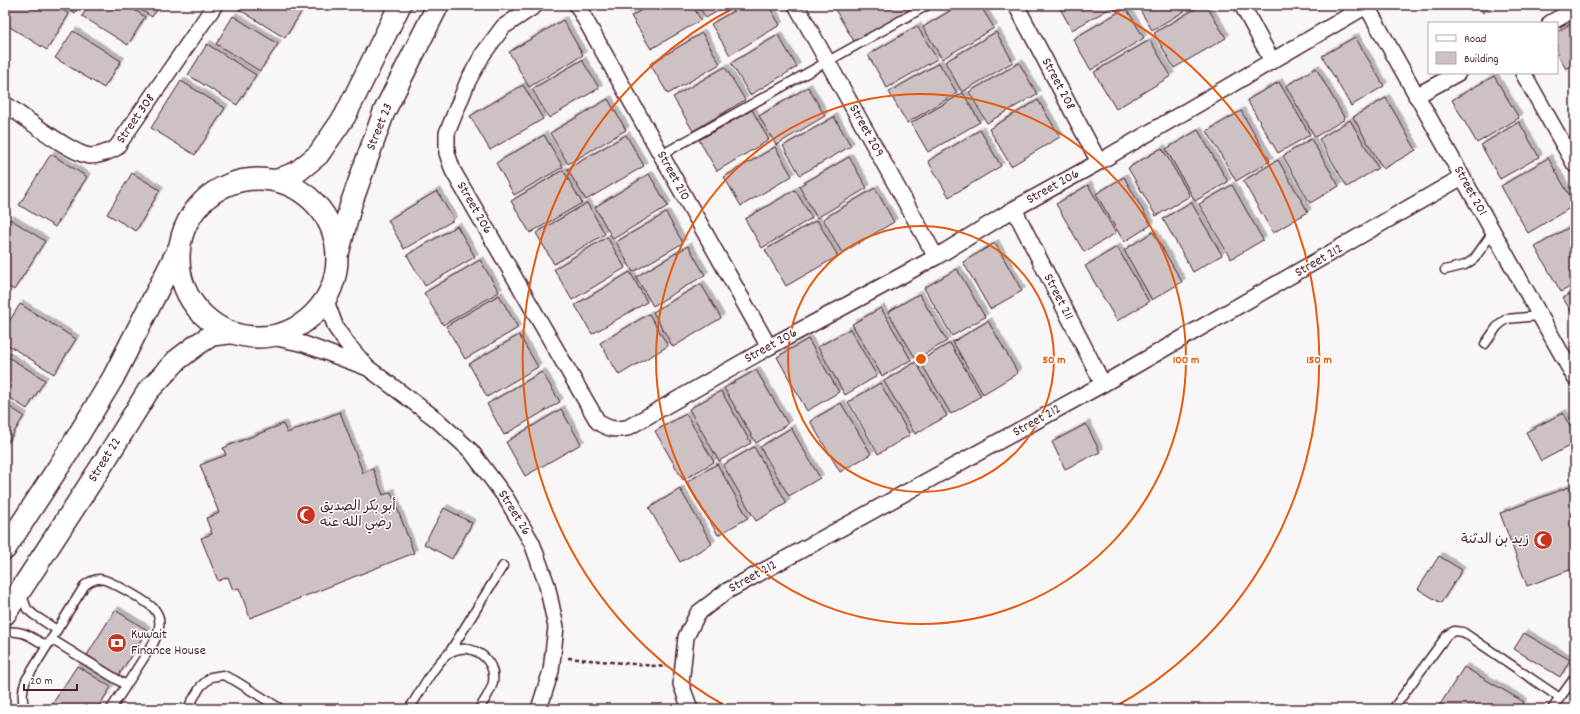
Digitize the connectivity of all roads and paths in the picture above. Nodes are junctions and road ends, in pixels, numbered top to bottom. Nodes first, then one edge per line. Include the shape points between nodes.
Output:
1 (215, 5) edge
2 (400, 5) edge
3 (438, 5) edge
4 (536, 5) edge
5 (577, 5) edge
6 (796, 5) edge
7 (928, 5) edge
8 (1016, 5) edge
9 (1242, 5) edge
10 (1366, 5) edge
11 (1575, 9) edge
12 (1552, 22) edge
13 (1272, 61) junction
14 (828, 62) junction
15 (1456, 74) edge
16 (1524, 74) edge
17 (1416, 96) junction
18 (5, 104) edge
19 (661, 155) junction
20 (1099, 162) junction
21 (1575, 165) edge
22 (1462, 177) junction
23 (275, 181) junction
24 (1014, 209) junction
25 (1493, 232) junction
26 (181, 244) junction
27 (338, 255) junction
28 (936, 256) junction
29 (1445, 270) dead end
30 (326, 300) junction
31 (1540, 316) junction
32 (229, 332) junction
33 (272, 337) junction
34 (1485, 344) dead end
35 (769, 347) junction
36 (368, 368) junction
37 (1575, 378) edge
38 (1103, 384) junction
39 (5, 549) edge
40 (503, 566) dead end
41 (20, 590) junction
42 (5, 614) edge
43 (57, 630) junction
44 (5, 632) edge
45 (51, 639) junction
46 (46, 646) junction
47 (448, 654) junction
48 (553, 656) junction
49 (683, 669) junction
50 (1575, 677) edge
51 (126, 685) junction
52 (1560, 698) junction
53 (190, 704) dead end
54 (26, 709) edge
55 (111, 709) edge
56 (280, 709) edge
57 (409, 709) edge
58 (479, 709) edge
59 (539, 709) edge
60 (690, 709) edge
61 (1393, 709) edge
62 (1552, 709) edge

1 - 18 street, Street 308 via 116,148 103,155 89,156 74,151
2 - 23 street via 345,116 318,155 297,172
3 - 27 street, Street 23 via 384,112 351,204
4 - 35 street, Street 206 via 503,27 483,54 468,81 447,133 447,153 453,171 598,422 608,428 627,428
5 - 19 street, Street 210
6 - 14 street, Street 209
7 - 14 lane
8 - 20 street, Street 208
9 - 13 street
10 - 13 street, Street 206
10 - 17 street, Street 201
11 - 12 street
13 - 20 street, Street 206
14 - 19 lane
14 - 28 street, Street 209
15 - 17 street
16 - 21 street
17 - 22 street, Street 201
19 - 35 street, Street 210
20 - 24 street, Street 206
22 - 25 street, Street 201
22 - 38 street, Street 212
23 - 26 street via 250,179 226,186 205,200 189,220
23 - 27 street via 299,190 319,207 332,229
24 - 28 street, Street 206
24 - 38 street, Street 211
25 - 29 lane via 1474,259 1465,265
25 - 31 street, Street 201
26 - 32 street via 180,271 189,297 206,318
26 - 39 street via 113,378
27 - 30 street via 335,278
28 - 35 street, Street 206
30 - 33 street via 302,324
30 - 36 street, Street 26 via 336,328
31 - 34 lane via 1506,319
31 - 37 street, Street 201
32 - 33 street via 250,338
32 - 41 street, Street 22 via 212,335 198,344 177,360 148,391
33 - 36 street, Street 26 via 304,344
36 - 48 street, Street 26 via 436,419 471,451 506,498 532,543 547,585 556,627
38 - 49 street, Street 212 via 727,591 698,613 686,637
40 - 47 lane
41 - 42 street, Street 22
41 - 43 lane via 27,609
43 - 45 lane
43 - 51 lane via 85,585 92,580 108,580 148,603 155,610 159,631
44 - 46 lane via 14,630 24,633
45 - 46 lane
45 - 51 lane
46 - 54 lane via 22,689
47 - 57 lane via 436,667
47 - 58 lane via 459,649 471,649 482,654 489,663 493,672 493,682
48 - 49 path
48 - 59 street, Street 26
49 - 60 street, Street 212 via 681,684
50 - 52 lane
51 - 55 lane
52 - 61 lane via 1464,632 1454,631 1447,635
52 - 62 lane
53 - 56 lane via 201,686 211,677 223,675

